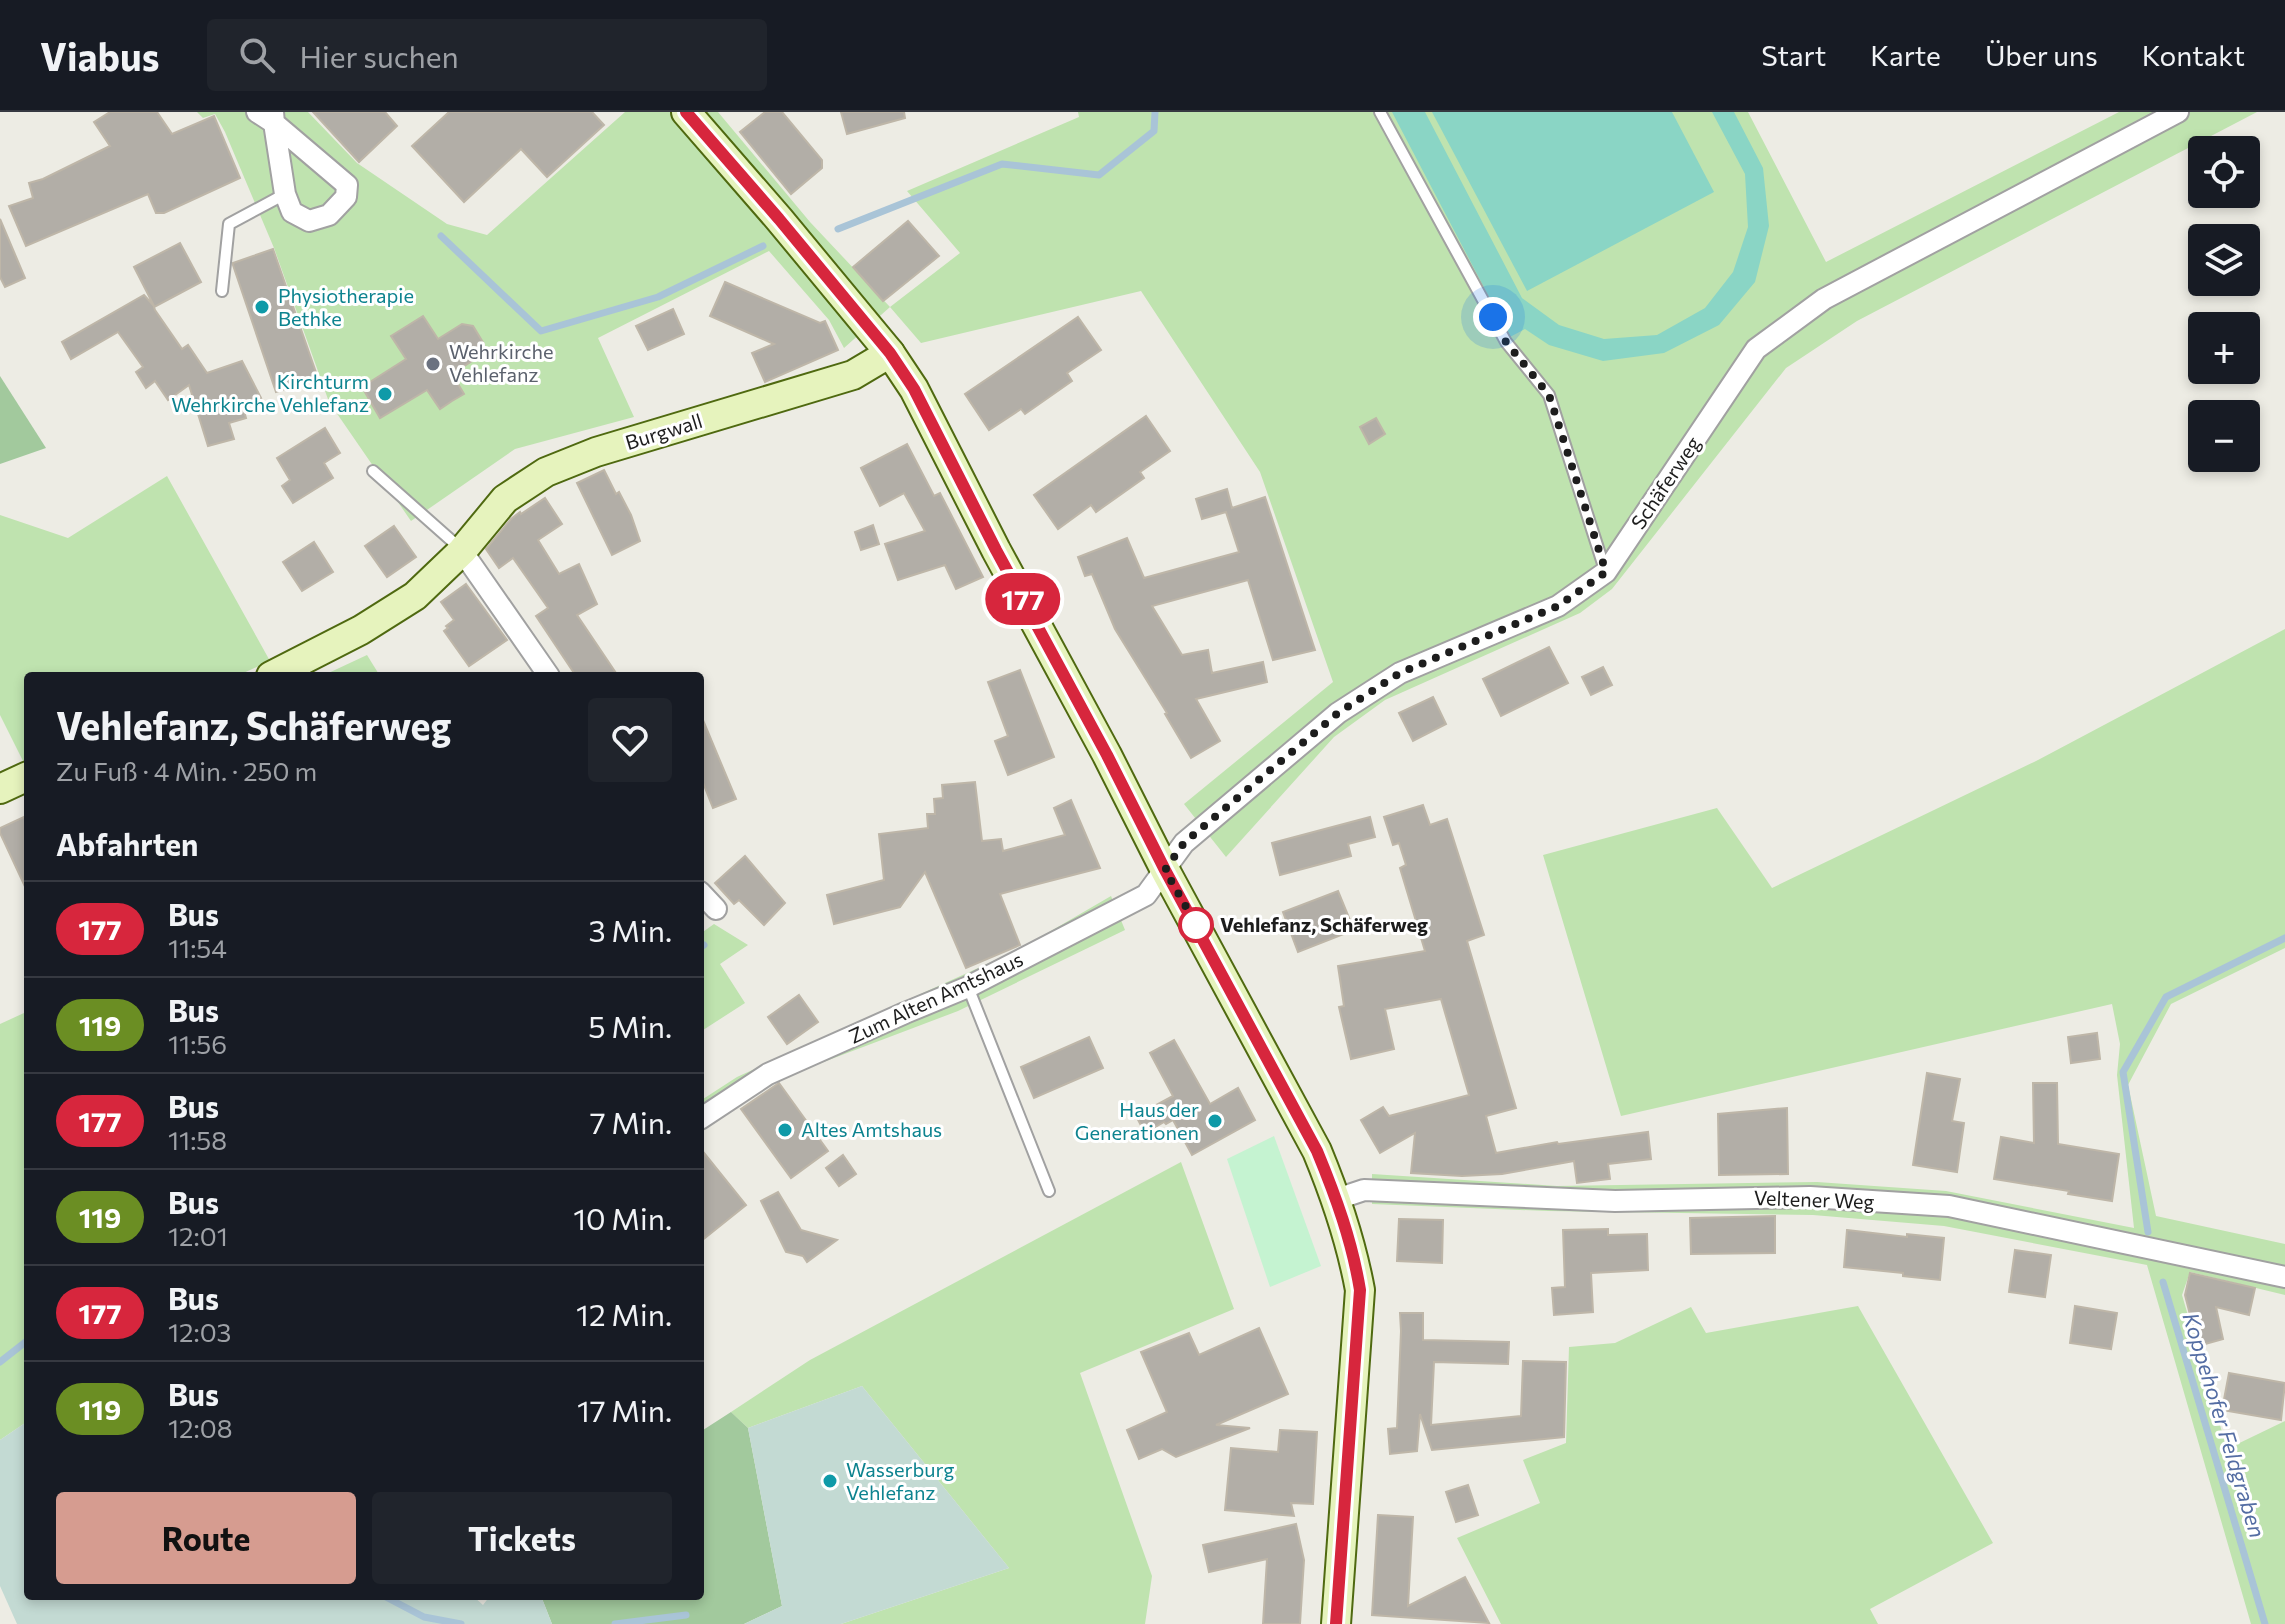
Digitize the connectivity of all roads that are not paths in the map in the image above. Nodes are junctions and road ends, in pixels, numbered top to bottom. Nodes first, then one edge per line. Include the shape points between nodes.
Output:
1 (686, 112) edge
2 (1380, 112) edge
3 (2178, 112) edge
4 (268, 116) edge
5 (285, 194) junction
6 (222, 291) dead end
7 (890, 353) junction
8 (373, 471) dead end
9 (462, 551) junction
10 (1606, 572) junction
11 (279, 672) edge
12 (546, 672) edge
13 (24, 778) edge
14 (0, 789) edge
15 (1165, 870) junction
16 (704, 896) edge
17 (716, 909) dead end
18 (968, 987) junction
19 (704, 1116) edge
20 (1049, 1191) dead end
21 (1337, 1199) junction
22 (2285, 1277) edge
23 (1336, 1624) edge

1 - 7 main road
2 - 10 lane via 1506,342 1549,395
3 - 10 street, Schäferweg via 1824,299 1756,349
4 - 5 street
4 - 5 street via 347,185 346,197 329,215 309,221 292,212
5 - 6 lane via 229,224
7 - 9 main road, Burgwall via 853,375 596,452 546,472 505,499
7 - 15 main road via 914,389
8 - 9 lane
9 - 11 main road, Burgwall via 415,596
9 - 12 street
10 - 15 street, Schäferweg via 1558,606 1400,673 1338,713 1184,843
13 - 14 main road
15 - 18 street, Zum Alten Amtshaus via 1146,895
15 - 21 main road via 1317,1151
16 - 17 street
18 - 19 street, Zum Alten Amtshaus via 768,1074
18 - 20 lane
21 - 22 street, Veltener Weg via 1364,1190 1615,1201 1810,1197 1949,1206
21 - 23 main road via 1360,1290

